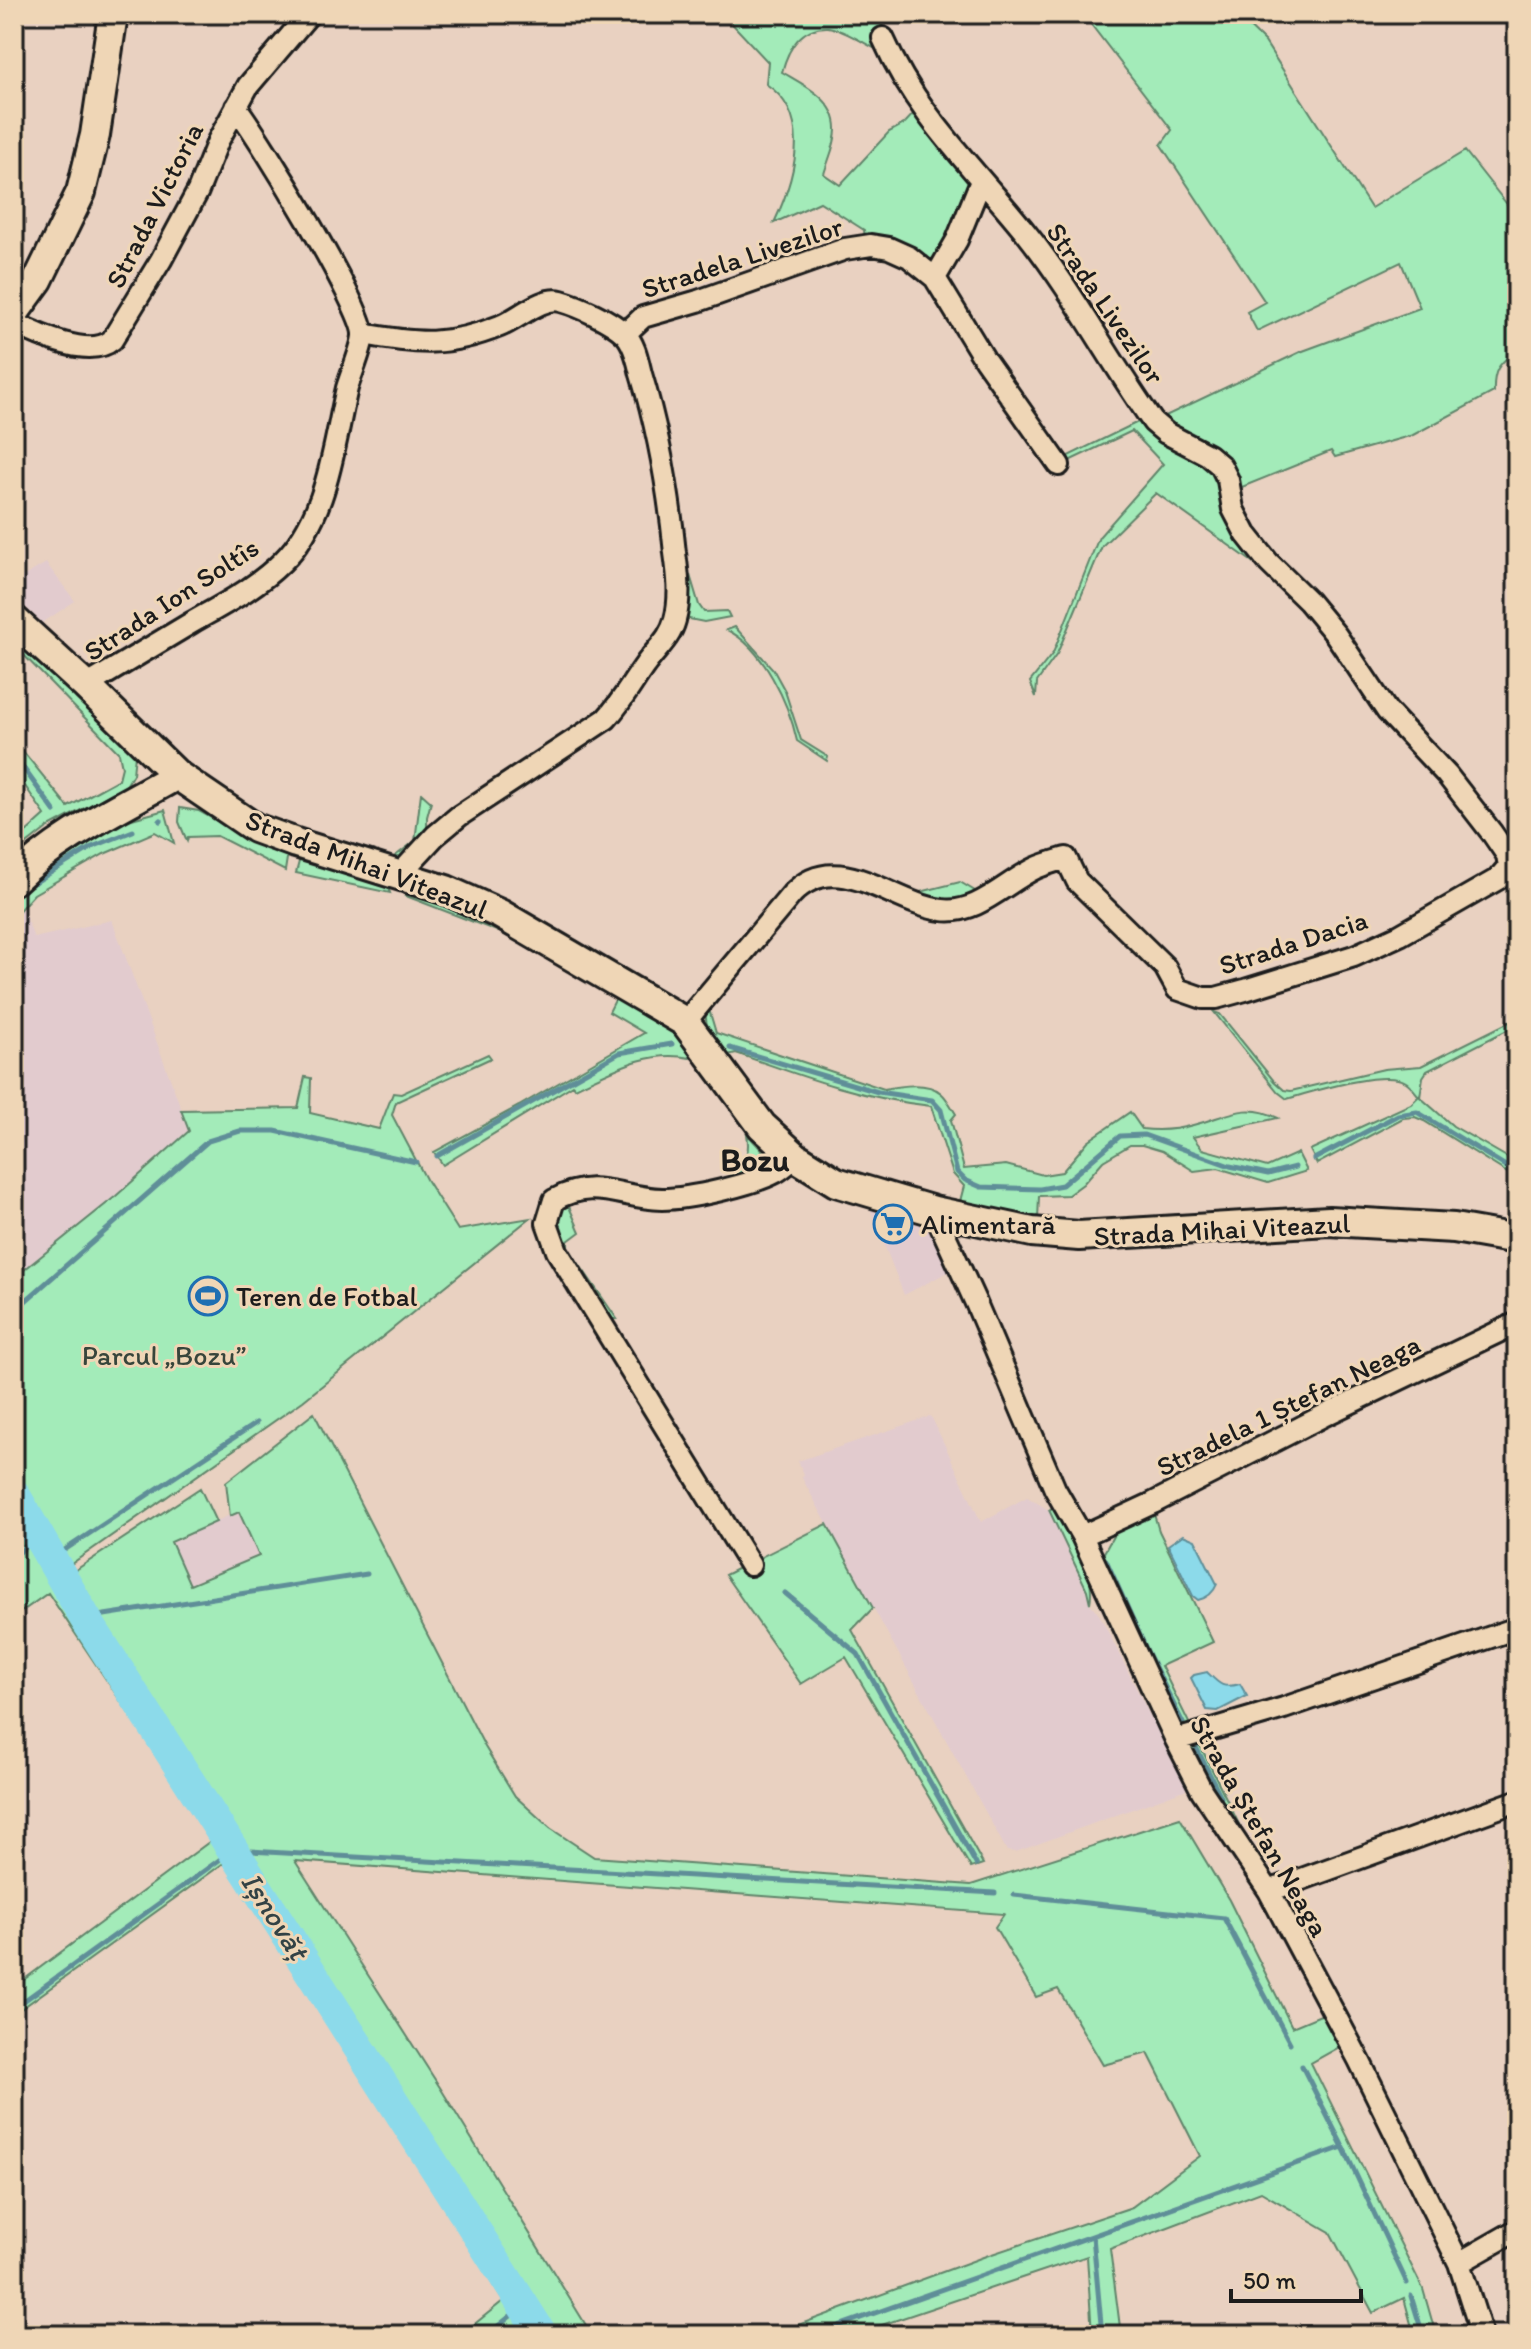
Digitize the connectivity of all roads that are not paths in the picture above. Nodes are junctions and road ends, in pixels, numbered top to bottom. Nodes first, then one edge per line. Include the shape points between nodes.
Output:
1 (113, 14) edge
2 (309, 14) edge
3 (883, 38) dead end
4 (236, 107) junction
5 (981, 181) junction
6 (935, 278) junction
7 (14, 313) edge
8 (14, 323) edge
9 (363, 334) junction
10 (625, 334) junction
11 (1191, 446) joint
12 (1059, 465) dead end
13 (14, 620) edge
14 (86, 686) junction
15 (177, 775) junction
16 (400, 874) junction
17 (14, 880) edge
18 (685, 1022) junction
19 (796, 1157) junction
20 (934, 1211) junction
21 (1517, 1239) edge
22 (1517, 1323) edge
23 (1082, 1536) junction
24 (750, 1565) dead end
25 (1517, 1628) edge
26 (1176, 1740) junction
27 (1517, 1801) edge
28 (1269, 1891) junction
29 (1517, 2230) edge
30 (1459, 2263) junction
31 (1482, 2335) edge

1 - 7 street via 81,192 38,280
2 - 4 street, Strada Victoria
3 - 5 street, Strada Livezilor via 913,98
4 - 8 street, Strada Victoria via 161,260 112,340 100,347 70,344
4 - 9 street via 305,215
5 - 6 street
5 - 11 street, Strada Livezilor via 1082,309 1153,422
6 - 10 street, Stradela Livezilor via 889,248 845,249 643,317
6 - 12 street, Stradela Livezilor
9 - 10 street via 447,342 558,300
9 - 14 street, Strada Ion Soltîs via 319,503 298,544 255,585
10 - 16 street via 655,420 667,482 678,601 671,633 606,719 459,816
11 - 18 street, Strada Dacia via 1221,466 1246,534 1336,635 1387,711 1492,833 1507,855 1505,873 1354,956 1210,998 1177,989 1165,967 1077,881 1066,858 1036,868 960,910 941,910 850,878 820,876 803,882
13 - 14 street, Strada Mihai Viteazul
14 - 15 street, Strada Mihai Viteazul
15 - 16 street, Strada Mihai Viteazul via 255,828
15 - 17 street via 51,850
16 - 18 street, Strada Mihai Viteazul via 525,926
18 - 19 street, Strada Mihai Viteazul via 762,1126
19 - 20 street, Strada Mihai Viteazul via 836,1182
19 - 24 street via 763,1178 678,1198 606,1188 568,1192 554,1200 547,1223 557,1251
20 - 21 street, Strada Mihai Viteazul via 1032,1232 1079,1236 1329,1221 1454,1228
20 - 23 street, Strada Ștefan Neaga via 1055,1489
22 - 23 street, Stradela 1 Ștefan Neaga
23 - 26 street, Strada Ștefan Neaga
25 - 26 street
26 - 28 street, Strada Ștefan Neaga via 1202,1791
27 - 28 street
28 - 30 street, Strada Ștefan Neaga
29 - 30 street
30 - 31 street, Strada Ștefan Neaga

